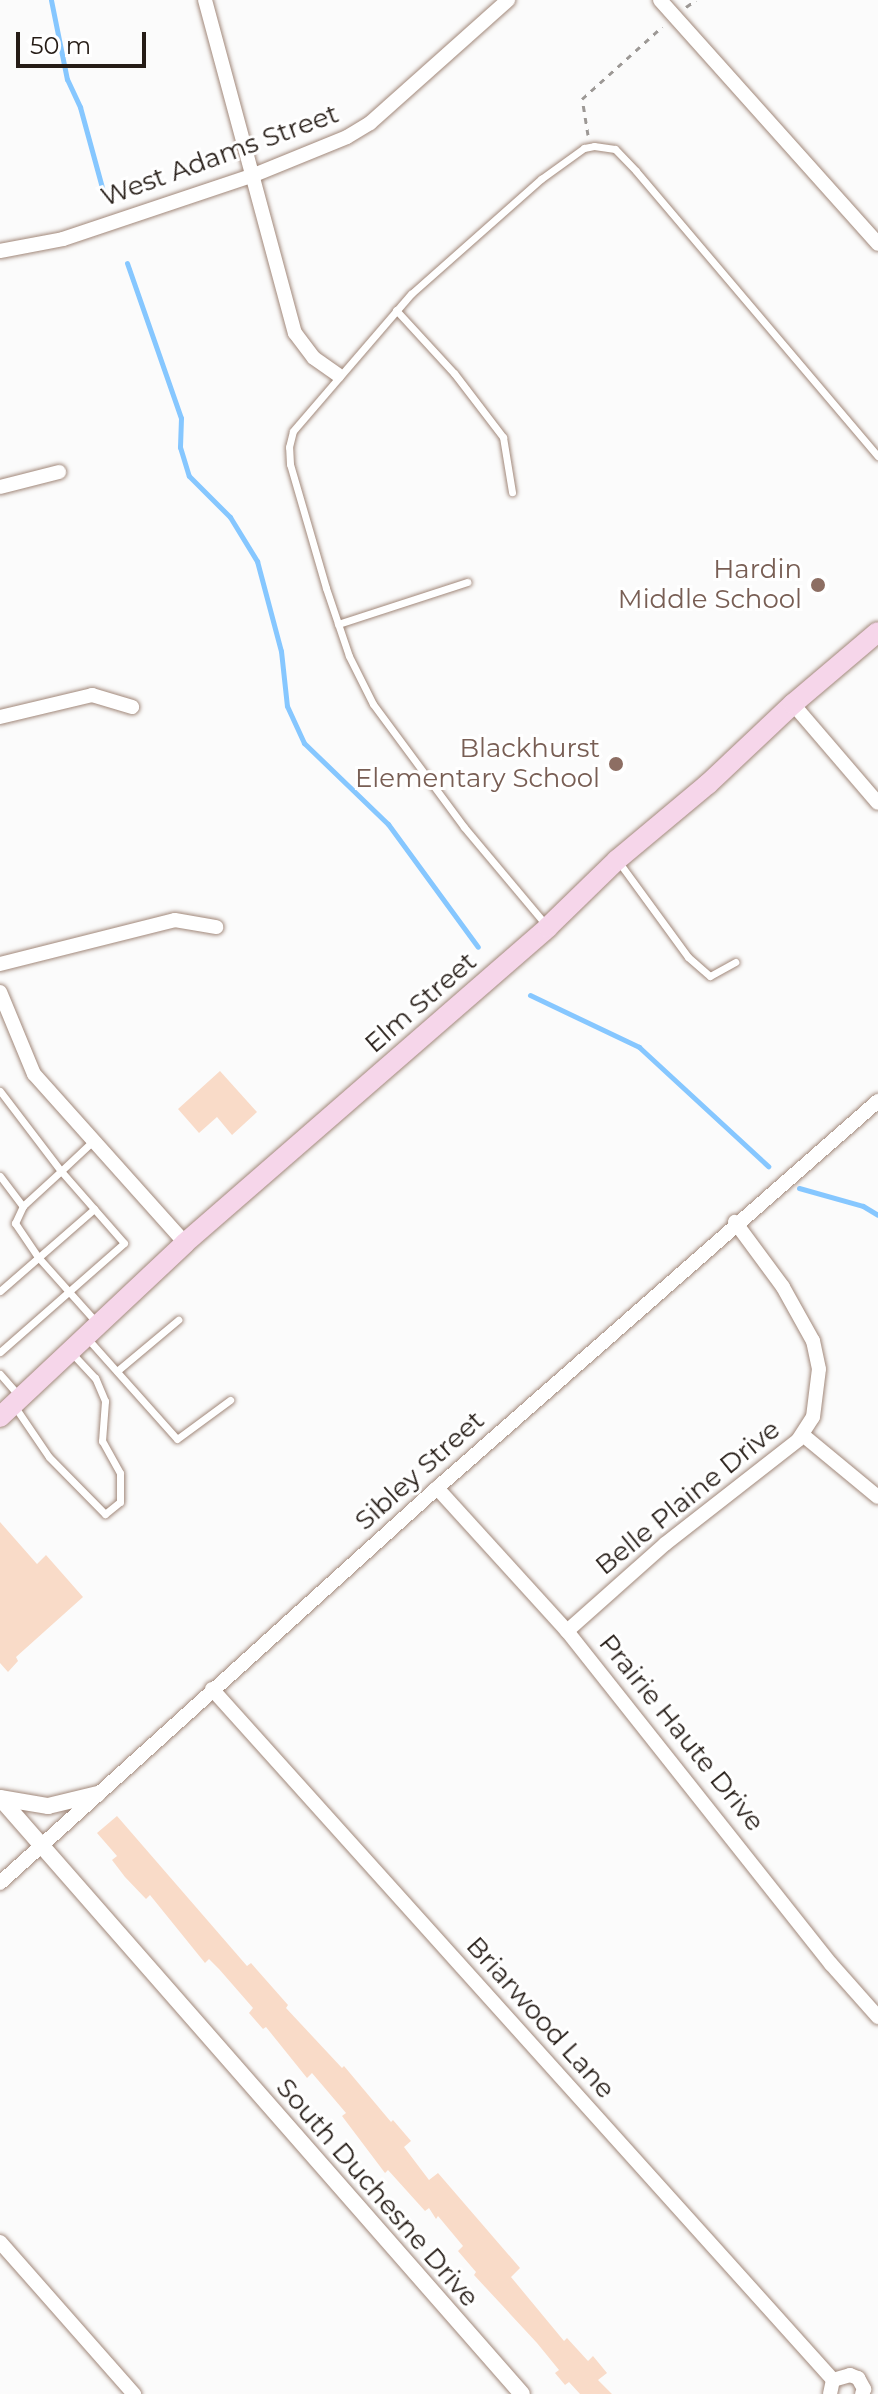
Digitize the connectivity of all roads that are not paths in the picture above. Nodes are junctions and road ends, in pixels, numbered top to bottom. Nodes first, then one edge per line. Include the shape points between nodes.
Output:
1 (205, 0) edge
2 (508, 0) edge
3 (660, 0) edge
4 (254, 175) junction
5 (878, 244) edge
6 (0, 251) edge
7 (396, 310) junction
8 (338, 375) junction
9 (878, 456) edge
10 (59, 472) dead end
11 (0, 487) edge
12 (512, 492) dead end
13 (467, 582) dead end
14 (338, 624) junction
15 (878, 632) edge
16 (793, 704) junction
17 (132, 707) dead end
18 (0, 717) edge
19 (878, 803) edge
20 (617, 860) junction
21 (216, 927) dead end
22 (548, 927) junction
23 (735, 962) dead end
24 (0, 964) edge
25 (0, 992) edge
26 (0, 1091) edge
27 (878, 1101) edge
28 (93, 1141) junction
29 (61, 1171) junction
30 (0, 1176) edge
31 (23, 1206) junction
32 (94, 1209) junction
33 (735, 1222) junction
34 (185, 1243) junction
35 (38, 1257) junction
36 (0, 1291) edge
37 (68, 1291) junction
38 (178, 1320) dead end
39 (92, 1330) junction
40 (70, 1351) junction
41 (0, 1352) edge
42 (117, 1371) junction
43 (0, 1374) edge
44 (230, 1400) dead end
45 (11, 1407) edge
46 (803, 1435) junction
47 (437, 1488) junction
48 (878, 1497) edge
49 (567, 1631) junction
50 (212, 1689) junction
51 (98, 1794) junction
52 (0, 1798) edge
53 (42, 1845) junction
54 (0, 1883) edge
55 (878, 2017) edge
56 (0, 2242) edge
57 (832, 2387) edge
58 (134, 2394) edge
59 (522, 2394) edge
60 (862, 2394) edge

1 - 4 street
2 - 4 street, West Adams Street via 370,123
3 - 5 street
4 - 6 street, West Adams Street via 63,239
4 - 8 street via 295,333 314,358
7 - 8 lane
7 - 9 lane via 541,179 592,146 615,149
7 - 12 lane via 503,437
8 - 14 lane via 293,431 289,447
10 - 11 street
13 - 14 lane
14 - 22 lane via 373,704 464,827
15 - 16 main road, Elm Street
16 - 19 street
16 - 20 main road, Elm Street
17 - 18 street via 92,695
20 - 22 main road, Elm Street
20 - 23 lane via 688,957 710,976
21 - 24 street via 175,920
22 - 34 main road, Elm Street
25 - 28 street via 34,1074
26 - 29 lane
27 - 33 street, Sibley Street
28 - 29 lane
28 - 34 street
29 - 31 lane
29 - 32 lane
30 - 31 lane
31 - 35 lane via 15,1223
32 - 35 lane
32 - 37 lane via 124,1243
33 - 46 street, Belle Plaine Drive via 783,1287 813,1341 818,1388 813,1417
33 - 47 street, Sibley Street
34 - 39 main road, Elm Street
35 - 36 lane
35 - 37 lane
37 - 39 lane
37 - 41 lane
38 - 42 lane
39 - 40 main road, Elm Street
39 - 42 lane
40 - 45 main road, Elm Street
40 - 45 lane via 95,1378 105,1401 102,1441 120,1473 120,1502 105,1514 49,1457
42 - 44 lane via 177,1439
43 - 45 lane
46 - 48 street
46 - 49 street, Belle Plaine Drive via 665,1544
47 - 49 street, Prairie Haute Drive
47 - 50 street, Sibley Street
49 - 55 street, Prairie Haute Drive
50 - 51 street, Sibley Street
50 - 57 street, Briarwood Lane
51 - 52 street via 48,1806
51 - 53 street, Sibley Street
52 - 53 street, South Duchesne Drive
53 - 54 street, Sibley Street
53 - 59 street, South Duchesne Drive
56 - 58 street
57 - 60 street, Briarwood Lane via 840,2375 858,2378

